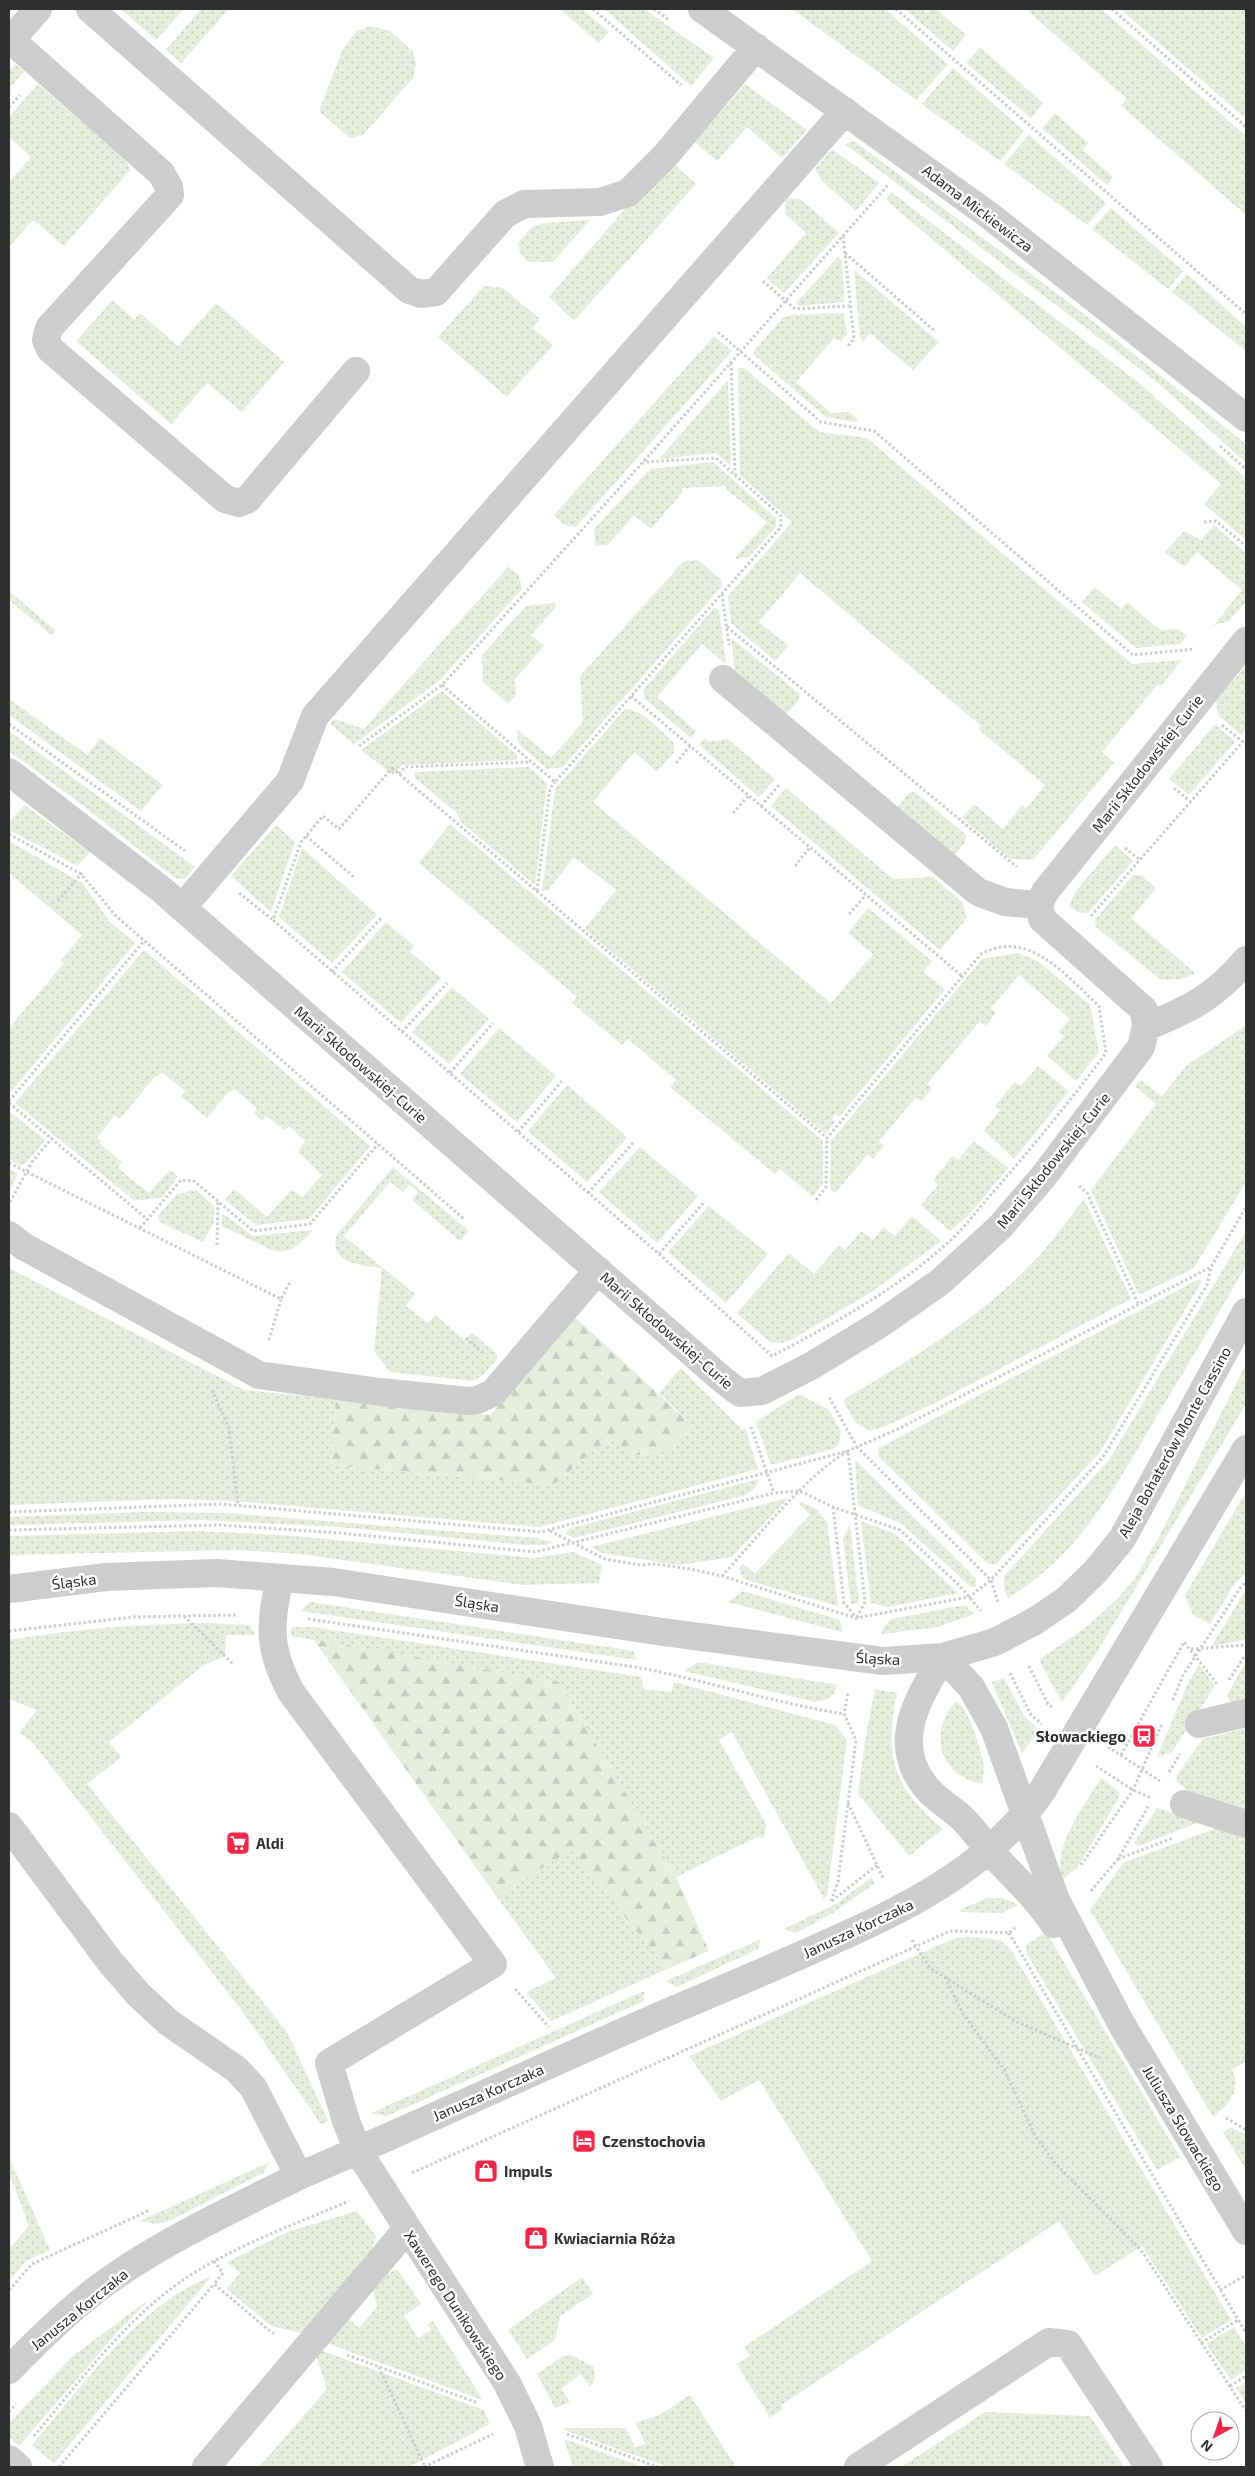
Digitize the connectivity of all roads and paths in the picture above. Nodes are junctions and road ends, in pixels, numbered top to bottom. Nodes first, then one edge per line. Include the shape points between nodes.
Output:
1 (38, 9) edge
2 (90, 9) edge
3 (593, 9) edge
4 (702, 9) edge
5 (896, 9) edge
6 (1112, 9) edge
7 (10, 41) edge
8 (756, 48) junction
9 (685, 89) dead end
10 (845, 111) junction
11 (1246, 127) edge
12 (890, 182) dead end
13 (843, 236) junction
14 (845, 253) junction
15 (763, 281) dead end
16 (786, 301) junction
17 (849, 306) junction
18 (1246, 314) edge
19 (718, 332) dead end
20 (936, 332) dead end
21 (848, 346) dead end
22 (740, 352) junction
23 (731, 363) junction
24 (356, 371) dead end
25 (1246, 418) edge
26 (643, 462) junction
27 (736, 475) junction
28 (1204, 522) dead end
29 (1246, 546) edge
30 (722, 594) junction
31 (727, 627) junction
32 (1246, 641) edge
33 (1197, 649) dead end
34 (722, 679) joint
35 (442, 685) junction
36 (631, 696) junction
37 (1217, 721) dead end
38 (9, 724) edge
39 (1246, 738) edge
40 (1242, 742) junction
41 (359, 746) dead end
42 (690, 746) junction
43 (531, 762) junction
44 (676, 763) dead end
45 (9, 772) edge
46 (399, 774) junction
47 (555, 782) junction
48 (780, 784) dead end
49 (1172, 787) dead end
50 (748, 795) junction
51 (1191, 802) junction
52 (761, 806) junction
53 (734, 813) dead end
54 (9, 834) edge
55 (306, 836) junction
56 (1117, 842) dead end
57 (810, 847) junction
58 (1140, 860) junction
59 (795, 866) dead end
60 (213, 871) junction
61 (1024, 874) dead end
62 (355, 878) dead end
63 (537, 891) junction
64 (866, 894) junction
65 (1039, 905) junction
66 (182, 908) junction
67 (849, 914) dead end
68 (382, 918) dead end
69 (273, 920) junction
70 (1085, 924) dead end
71 (144, 941) junction
72 (1246, 960) edge
73 (332, 972) junction
74 (962, 976) junction
75 (447, 983) dead end
76 (494, 1023) dead end
77 (1146, 1027) junction
78 (402, 1032) junction
79 (450, 1073) junction
80 (562, 1081) dead end
81 (9, 1102) edge
82 (518, 1132) junction
83 (52, 1138) junction
84 (827, 1138) junction
85 (634, 1142) dead end
86 (378, 1144) junction
87 (1044, 1154) junction
88 (9, 1163) edge
89 (26, 1172) junction
90 (588, 1193) junction
91 (816, 1200) dead end
92 (704, 1201) dead end
93 (218, 1202) junction
94 (9, 1205) edge
95 (1246, 1207) edge
96 (147, 1219) junction
97 (464, 1219) dead end
98 (140, 1228) junction
99 (9, 1235) edge
100 (217, 1244) dead end
101 (658, 1254) junction
102 (1211, 1267) junction
103 (598, 1270) junction
104 (291, 1280) dead end
105 (281, 1299) junction
106 (1138, 1303) junction
107 (1246, 1312) edge
108 (466, 1338) dead end
109 (487, 1356) dead end
110 (772, 1356) junction
111 (794, 1374) junction
112 (259, 1375) junction
113 (209, 1386) dead end
114 (740, 1393) junction
115 (857, 1446) junction
116 (1246, 1449) edge
117 (848, 1451) junction
118 (766, 1472) junction
119 (800, 1491) junction
120 (774, 1493) junction
121 (238, 1505) junction
122 (834, 1507) junction
123 (9, 1512) edge
124 (853, 1512) junction
125 (9, 1530) edge
126 (550, 1531) junction
127 (573, 1544) junction
128 (722, 1576) junction
129 (280, 1578) junction
130 (991, 1580) junction
131 (1246, 1582) edge
132 (9, 1589) edge
133 (969, 1597) junction
134 (998, 1602) dead end
135 (981, 1612) dead end
136 (271, 1615) junction
137 (183, 1616) junction
138 (856, 1618) junction
139 (9, 1631) edge
140 (1246, 1645) edge
141 (1200, 1649) junction
142 (1191, 1650) junction
143 (1196, 1656) junction
144 (944, 1657) junction
145 (234, 1665) dead end
146 (1029, 1666) dead end
147 (1011, 1673) dead end
148 (1222, 1690) dead end
149 (848, 1691) dead end
150 (1172, 1701) dead end
151 (1055, 1710) dead end
152 (1246, 1713) edge
153 (844, 1714) junction
154 (1165, 1718) dead end
155 (1199, 1724) dead end
156 (1042, 1725) dead end
157 (1102, 1743) dead end
158 (1120, 1755) junction
159 (1090, 1762) dead end
160 (1143, 1770) junction
161 (1162, 1783) junction
162 (1134, 1790) junction
163 (1153, 1799) junction
164 (848, 1803) junction
165 (1184, 1804) joint
166 (1027, 1813) junction
167 (1246, 1824) edge
168 (9, 1826) edge
169 (990, 1851) junction
170 (877, 1865) junction
171 (1079, 1868) dead end
172 (882, 1875) dead end
173 (1085, 1897) dead end
174 (1016, 1927) dead end
175 (1009, 1933) junction
176 (915, 1948) junction
177 (494, 1964) junction
178 (945, 1977) junction
179 (1122, 2025) junction
180 (549, 2028) dead end
181 (1075, 2048) junction
182 (1150, 2070) junction
183 (1226, 2118) dead end
184 (1246, 2130) edge
185 (358, 2151) junction
186 (299, 2176) junction
187 (405, 2176) dead end
188 (358, 2197) dead end
189 (407, 2229) junction
190 (1246, 2232) edge
191 (1246, 2275) edge
192 (214, 2284) dead end
193 (1220, 2290) junction
194 (1238, 2320) junction
195 (1246, 2334) edge
196 (1202, 2343) junction
197 (379, 2366) dead end
198 (9, 2370) edge
199 (1246, 2376) edge
200 (1230, 2386) junction
201 (1246, 2411) edge
202 (499, 2432) dead end
203 (563, 2432) dead end
204 (13, 2463) edge
205 (59, 2467) edge
206 (206, 2467) edge
207 (424, 2467) edge
208 (540, 2467) edge
209 (658, 2467) edge
210 (858, 2467) edge
211 (1149, 2467) edge

1 - 7 street
2 - 8 street via 409,290 421,294 436,292 505,214 524,204 600,202 628,193 666,155
3 - 9 path
4 - 8 street, Adama Mickiewicza
5 - 18 path
6 - 11 path
7 - 24 street via 161,173 169,187 170,195 49,328 46,340 50,349 225,499 239,503 247,500
8 - 10 street, Adama Mickiewicza
10 - 25 street, Adama Mickiewicza via 990,216
10 - 60 street via 315,716 290,781
12 - 13 path
13 - 14 path
13 - 16 path
14 - 17 path
14 - 20 path
15 - 16 path
16 - 17 path via 795,309
16 - 22 path
17 - 21 path via 854,339
19 - 22 path
22 - 23 path
22 - 33 path via 821,422 874,431 1133,655
23 - 26 path
23 - 27 path
26 - 27 path via 716,458
26 - 35 path
27 - 30 path via 781,516 781,527
28 - 29 path via 1216,521
30 - 31 path
30 - 36 path
31 - 34 path via 732,669
31 - 61 path
32 - 65 street, Marii Skłodowskiej-Curie via 1045,892
34 - 65 street via 978,892 1005,902
35 - 41 path
35 - 43 path
36 - 42 path
36 - 47 path
37 - 40 path
38 - 60 path
39 - 40 path
40 - 51 path
42 - 44 path
42 - 50 path
43 - 46 path via 405,767
43 - 47 path
45 - 66 street, Marii Skłodowskiej-Curie
46 - 55 path via 392,768 339,829 323,816
46 - 63 path
47 - 63 path via 550,788
48 - 52 path
49 - 51 path
50 - 52 path
50 - 53 path
51 - 58 path
52 - 57 path
54 - 71 path via 82,874 116,916
55 - 62 path
55 - 69 path via 300,842
56 - 58 path
57 - 59 path
57 - 64 path
58 - 70 path
60 - 66 street
60 - 69 path
63 - 84 path
64 - 67 path
64 - 74 path
65 - 77 street via 1042,919 1144,1010
66 - 103 street, Marii Skłodowskiej-Curie
68 - 73 path
69 - 73 path
71 - 81 path
71 - 86 path
72 - 77 street via 1226,983 1188,1010
73 - 78 path
74 - 84 path
74 - 87 path via 981,954 999,946 1012,945 1028,949 1050,963 1099,1006 1106,1053
75 - 78 path
76 - 79 path
77 - 87 street, Marii Skłodowskiej-Curie via 1141,1047
78 - 79 path
79 - 82 path
80 - 82 path
81 - 83 path
82 - 90 path
83 - 89 path
83 - 96 path
84 - 91 path via 826,1188
85 - 90 path
86 - 93 path via 310,1224 254,1231
86 - 97 path
87 - 106 path via 1087,1193
87 - 110 path via 920,1265 829,1326
87 - 111 street, Marii Skłodowskiej-Curie via 1000,1227 940,1282 880,1324
88 - 89 path
89 - 94 path
89 - 98 path
90 - 101 path
92 - 101 path
93 - 96 path via 194,1180 181,1180
93 - 100 path
95 - 102 path
96 - 98 path
98 - 105 path
99 - 112 street via 23,1246
101 - 110 path
102 - 106 path
102 - 130 path via 1207,1285 1103,1457
103 - 112 street via 493,1393 477,1400 380,1392
103 - 114 street, Marii Skłodowskiej-Curie
104 - 105 path
105 - 112 path
106 - 115 path via 900,1428
107 - 144 street, Aleja Bohaterów Monte Cassino via 1122,1539 1095,1572 1066,1600 1036,1621 995,1642
108 - 109 path
110 - 111 path
111 - 114 street, Marii Skłodowskiej-Curie via 762,1391
111 - 115 path via 829,1396
113 - 121 path via 229,1428
114 - 118 path
115 - 117 path
115 - 130 path
116 - 166 street
117 - 118 path
117 - 119 path via 832,1460
117 - 124 path
118 - 120 path
118 - 126 path
119 - 120 path
119 - 122 path
119 - 128 path
120 - 127 path
121 - 123 path
121 - 126 path
122 - 124 path
122 - 138 path via 844,1603
124 - 133 path via 900,1530
124 - 138 path via 865,1602
125 - 127 path via 220,1525 535,1552
126 - 127 path
127 - 128 path via 605,1559
128 - 138 path
129 - 132 street, Śląska via 217,1573 106,1577
129 - 136 street
129 - 144 street, Śląska via 333,1582 663,1632 883,1661
130 - 133 path
130 - 134 path
131 - 141 path
133 - 135 path
133 - 138 path
136 - 137 path
136 - 153 path via 635,1667
136 - 177 street via 278,1668 291,1692
137 - 139 path via 134,1617
137 - 145 path
140 - 141 path
141 - 142 path
141 - 143 path
142 - 143 path
142 - 158 path via 1184,1642
143 - 148 path
143 - 150 path via 1183,1675
144 - 166 street via 971,1687 994,1728
144 - 169 street via 921,1693 913,1715 908,1747 911,1760 924,1785 962,1819
146 - 151 path via 1048,1704
147 - 156 path via 1031,1715
149 - 153 path
152 - 155 street
153 - 164 path via 856,1740
154 - 160 path
157 - 158 path
158 - 160 path
159 - 162 path
160 - 161 path
160 - 162 path
161 - 163 path
161 - 165 path
162 - 163 path
162 - 171 path
163 - 173 path via 1118,1859
164 - 170 path
164 - 170 path via 838,1882 831,1902
165 - 167 street
166 - 169 street
166 - 179 street via 1052,1892
168 - 186 street via 111,1963 138,1994 168,2022 236,2069 253,2087
169 - 179 street via 1044,1908
169 - 185 street, Janusza Korczaka via 932,1892 897,1911
170 - 172 path
174 - 175 path
175 - 176 path via 950,1931
175 - 181 path
176 - 178 path via 930,1968
176 - 187 path
177 - 180 path
177 - 185 street, Xawerego Dunikowskiego via 329,2063
178 - 181 path via 1017,2022
178 - 196 path via 963,2014 1005,2070 1034,2134 1055,2163 1141,2250
179 - 182 street, Juliusza Słowackiego
181 - 182 path via 1092,2056
181 - 193 path
182 - 190 street, Juliusza Słowackiego
183 - 184 path
185 - 186 street, Janusza Korczaka
185 - 189 street, Xawerego Dunikowskiego
186 - 198 street, Janusza Korczaka via 155,2250 104,2284
188 - 204 path via 282,2228 214,2261 153,2303 117,2339
189 - 206 street
189 - 208 street, Xawerego Dunikowskiego via 507,2383 528,2426
191 - 193 path
192 - 205 path
193 - 194 path
194 - 195 path
194 - 196 path
196 - 200 path
197 - 207 path
199 - 200 path
200 - 201 path
202 - 207 path
203 - 209 path
210 - 211 street via 1049,2342 1068,2344

